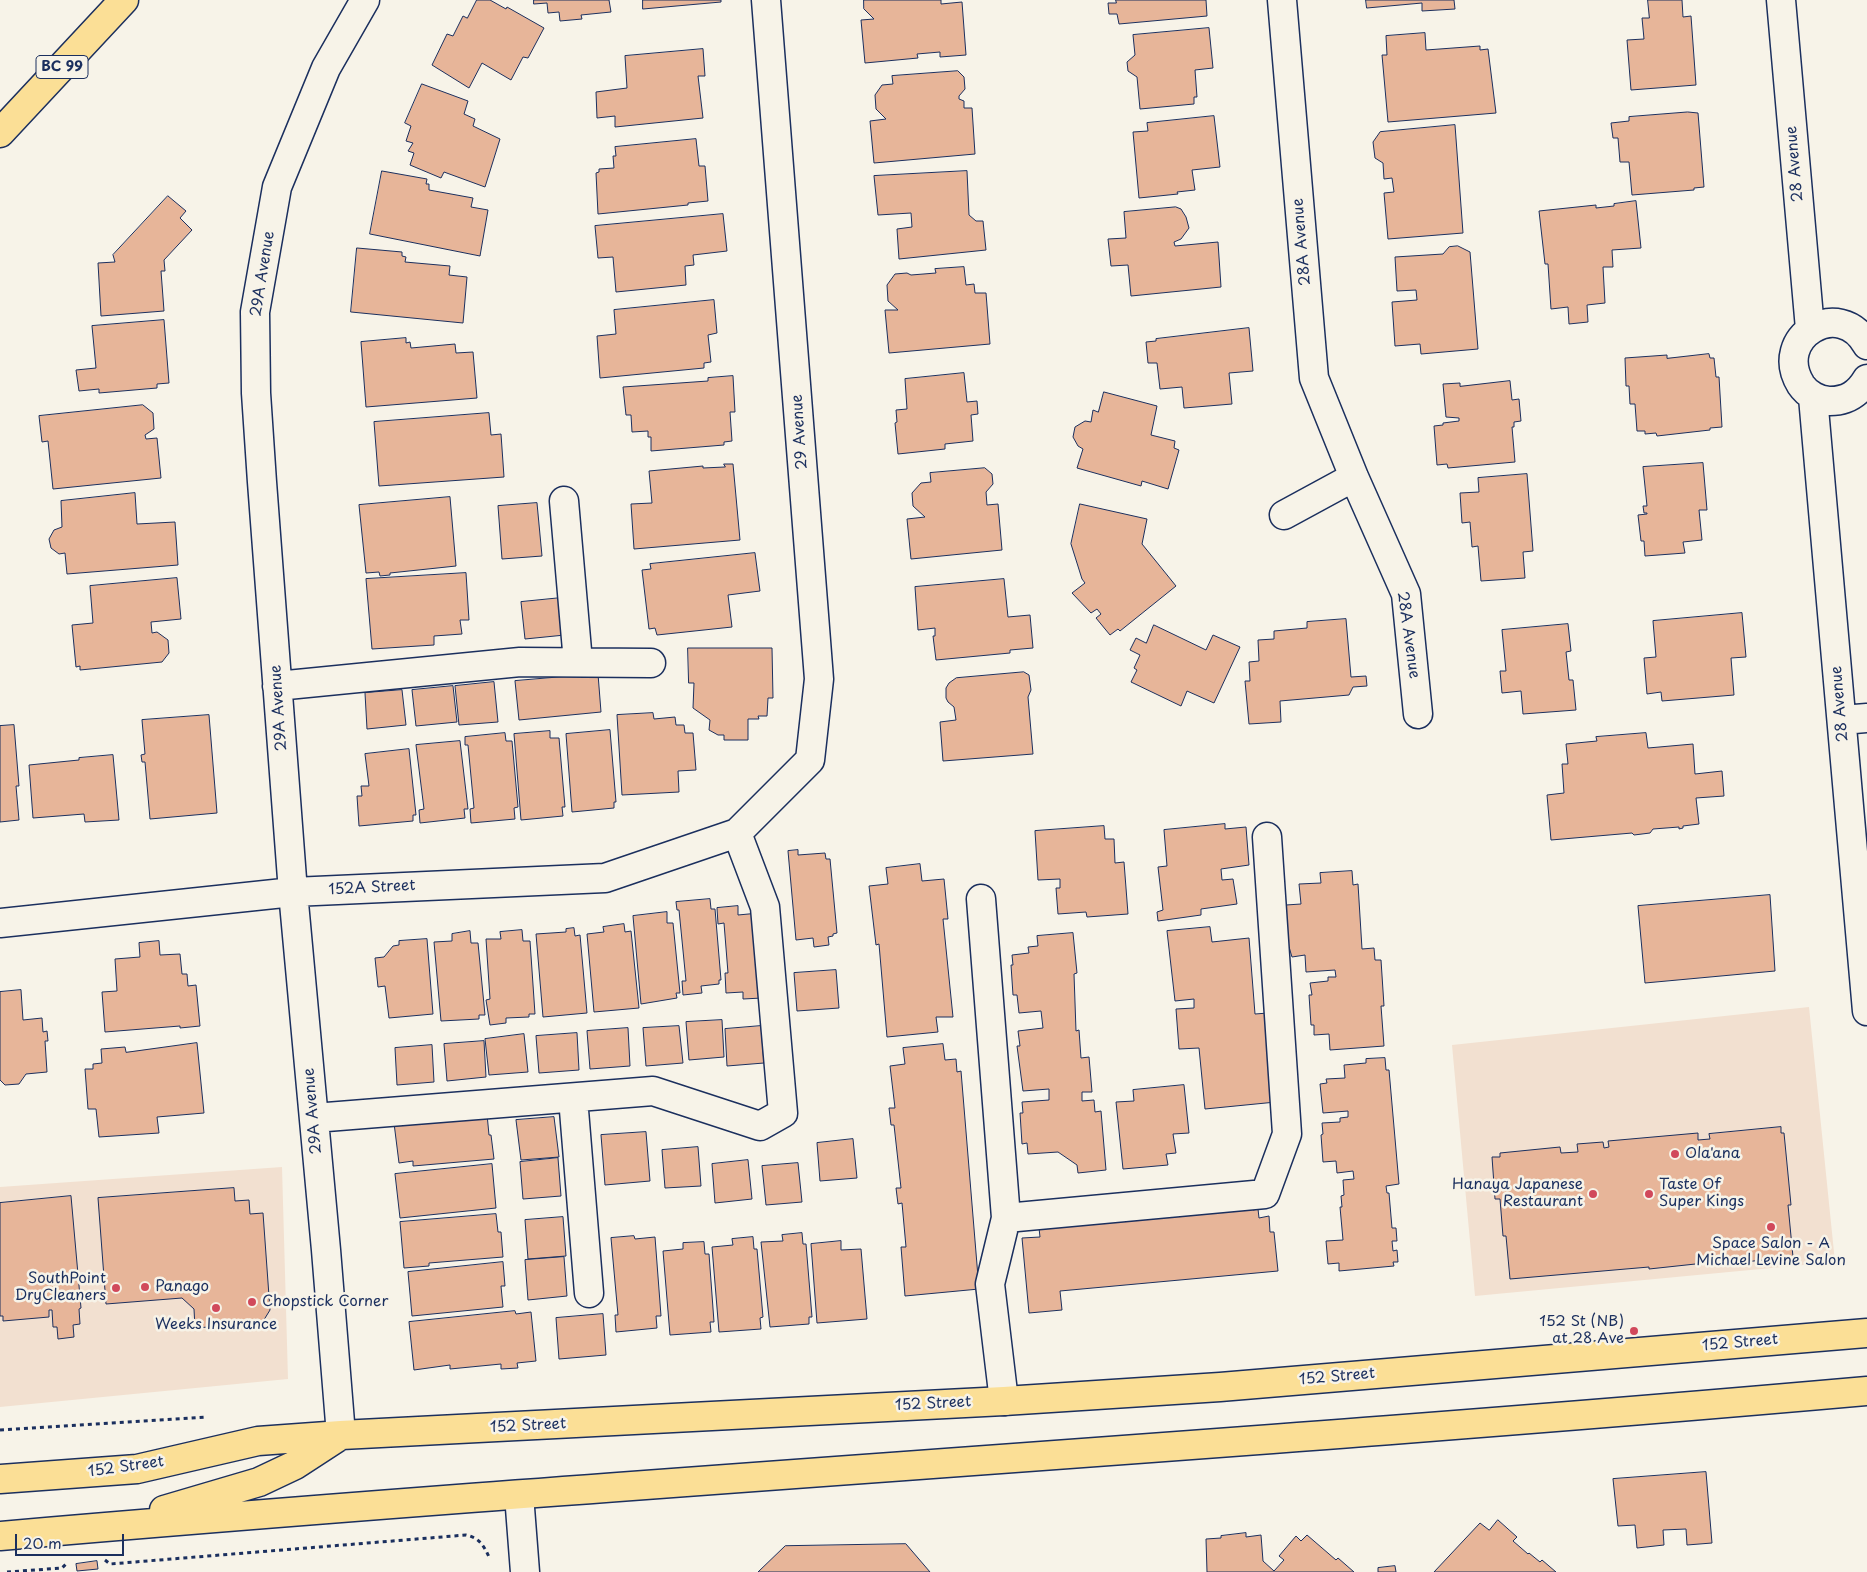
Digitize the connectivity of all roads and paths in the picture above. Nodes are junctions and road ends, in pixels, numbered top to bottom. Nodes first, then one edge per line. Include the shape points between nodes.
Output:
1 (124, 0) edge
2 (365, 0) edge
3 (766, 0) edge
4 (1282, 0) edge
5 (1781, 0) edge
6 (0, 133) edge
7 (1810, 329) junction
8 (1865, 337) edge
9 (1865, 385) edge
10 (1813, 396) junction
11 (1354, 477) junction
12 (564, 501) dead end
13 (1284, 515) dead end
14 (578, 662) junction
15 (651, 663) dead end
16 (277, 686) junction
17 (1418, 714) dead end
18 (1854, 719) edge
19 (737, 833) junction
20 (1267, 837) dead end
21 (293, 892) junction
22 (982, 899) dead end
23 (0, 923) edge
24 (1867, 1011) edge
25 (573, 1098) junction
26 (314, 1118) junction
27 (1006, 1218) junction
28 (589, 1293) dead end
29 (1867, 1333) edge
30 (1867, 1391) edge
31 (1004, 1401) junction
32 (215, 1417) dead end
33 (0, 1430) edge
34 (341, 1435) junction
35 (0, 1480) edge
36 (519, 1495) junction
37 (111, 1526) junction
38 (0, 1536) edge
39 (102, 1557) dead end
40 (71, 1560) dead end
41 (490, 1566) dead end
42 (7, 1572) edge
43 (524, 1572) edge

1 - 6 main road, BC 99
2 - 16 street, 29A Avenue via 326,68 277,187 255,312 259,433
3 - 19 street, 29 Avenue via 819,680 810,760
4 - 11 street, 28A Avenue via 1314,378
5 - 7 street, 28 Avenue
7 - 8 street via 1836,322
7 - 10 street via 1800,338 1793,363 1796,377
9 - 10 street via 1838,401
10 - 18 street, 28 Avenue
11 - 13 street
11 - 17 street, 28A Avenue via 1406,594
12 - 14 street
14 - 15 street
14 - 16 street via 520,662
16 - 21 street, 29A Avenue
18 - 24 street, 28 Avenue
19 - 21 street, 152A Street via 605,878
19 - 25 street via 765,907 783,1113 760,1126 653,1091
20 - 27 street via 1287,1134 1265,1194
21 - 23 street, 152A Street
21 - 26 street, 29A Avenue
22 - 27 street
25 - 26 street
25 - 28 street
26 - 34 street, 29A Avenue
27 - 31 street via 990,1284
29 - 31 main road, 152 Street via 1220,1387
30 - 36 main road via 1587,1416
31 - 34 main road, 152 Street
32 - 33 path
34 - 35 main road, 152 Street via 258,1441 137,1469
34 - 37 main road via 295,1465 259,1482
36 - 37 main road
36 - 43 street
37 - 38 main road
39 - 41 path via 110,1564 466,1536 481,1542
40 - 42 path via 62,1568

